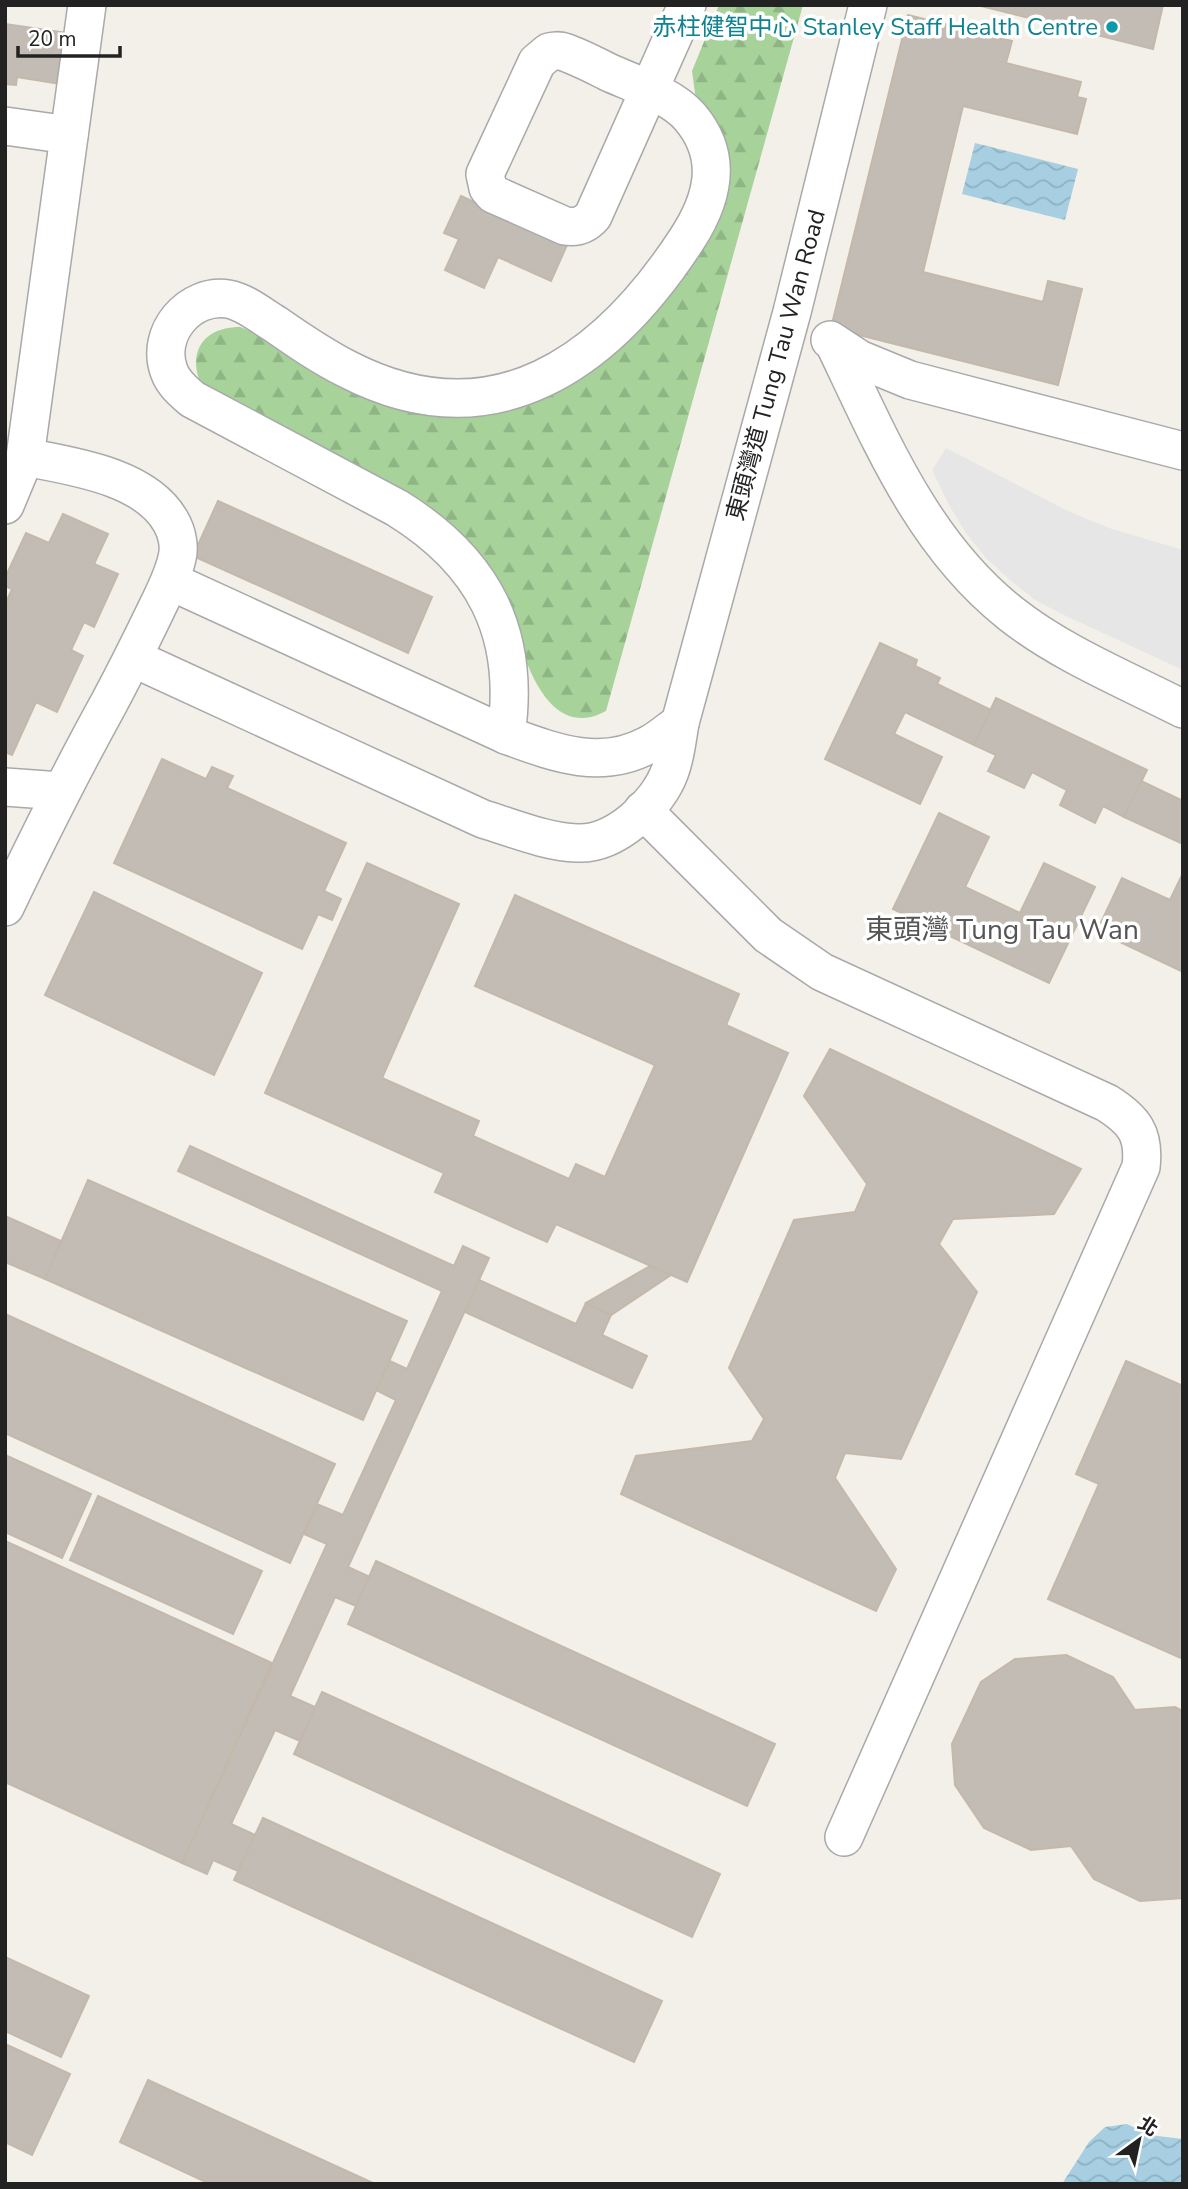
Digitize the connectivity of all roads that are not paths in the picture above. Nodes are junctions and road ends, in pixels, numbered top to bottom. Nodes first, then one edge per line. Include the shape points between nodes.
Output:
1 (87, 5) edge
2 (687, 5) edge
3 (868, 5) edge
4 (650, 91) junction
5 (5, 126) edge
6 (69, 135) junction
7 (792, 312) junction
8 (834, 343) junction
9 (1183, 451) edge
10 (24, 457) junction
11 (5, 505) edge
12 (170, 581) junction
13 (133, 658) junction
14 (1183, 709) edge
15 (680, 723) junction
16 (506, 735) junction
17 (5, 787) edge
18 (61, 791) junction
19 (643, 810) junction
20 (5, 907) edge
21 (844, 1837) dead end

1 - 6 lane
2 - 4 lane
3 - 7 lane, 東頭灣道 Tung Tau Wan Road
4 - 4 lane via 588,222 565,226 488,188 485,174 537,62 549,51 565,52
4 - 16 lane via 684,110 699,128 709,150 709,197 679,252 629,313 574,362 544,379 479,397 412,392 348,370 246,305 229,299 210,299 192,306 169,334 169,370 178,387 192,399 397,508 446,543 466,565 492,608 505,646 510,675
5 - 6 lane
6 - 10 lane
7 - 8 lane
7 - 15 lane, 東頭灣道 Tung Tau Wan Road
8 - 9 lane via 910,380
8 - 14 lane via 897,473 964,572 1011,614 1063,647
10 - 11 lane
10 - 12 lane via 113,478 158,504 177,535 178,556
12 - 13 lane
12 - 16 lane
13 - 18 lane
13 - 19 lane, 東頭灣道 Tung Tau Wan Road via 483,819 531,834 579,844 610,837
15 - 16 lane via 651,744 611,759 555,753
15 - 19 lane, 東頭灣道 Tung Tau Wan Road via 670,773
17 - 18 lane
18 - 20 lane
19 - 21 lane via 789,951 822,972 1107,1103 1128,1118 1140,1135 1141,1167

